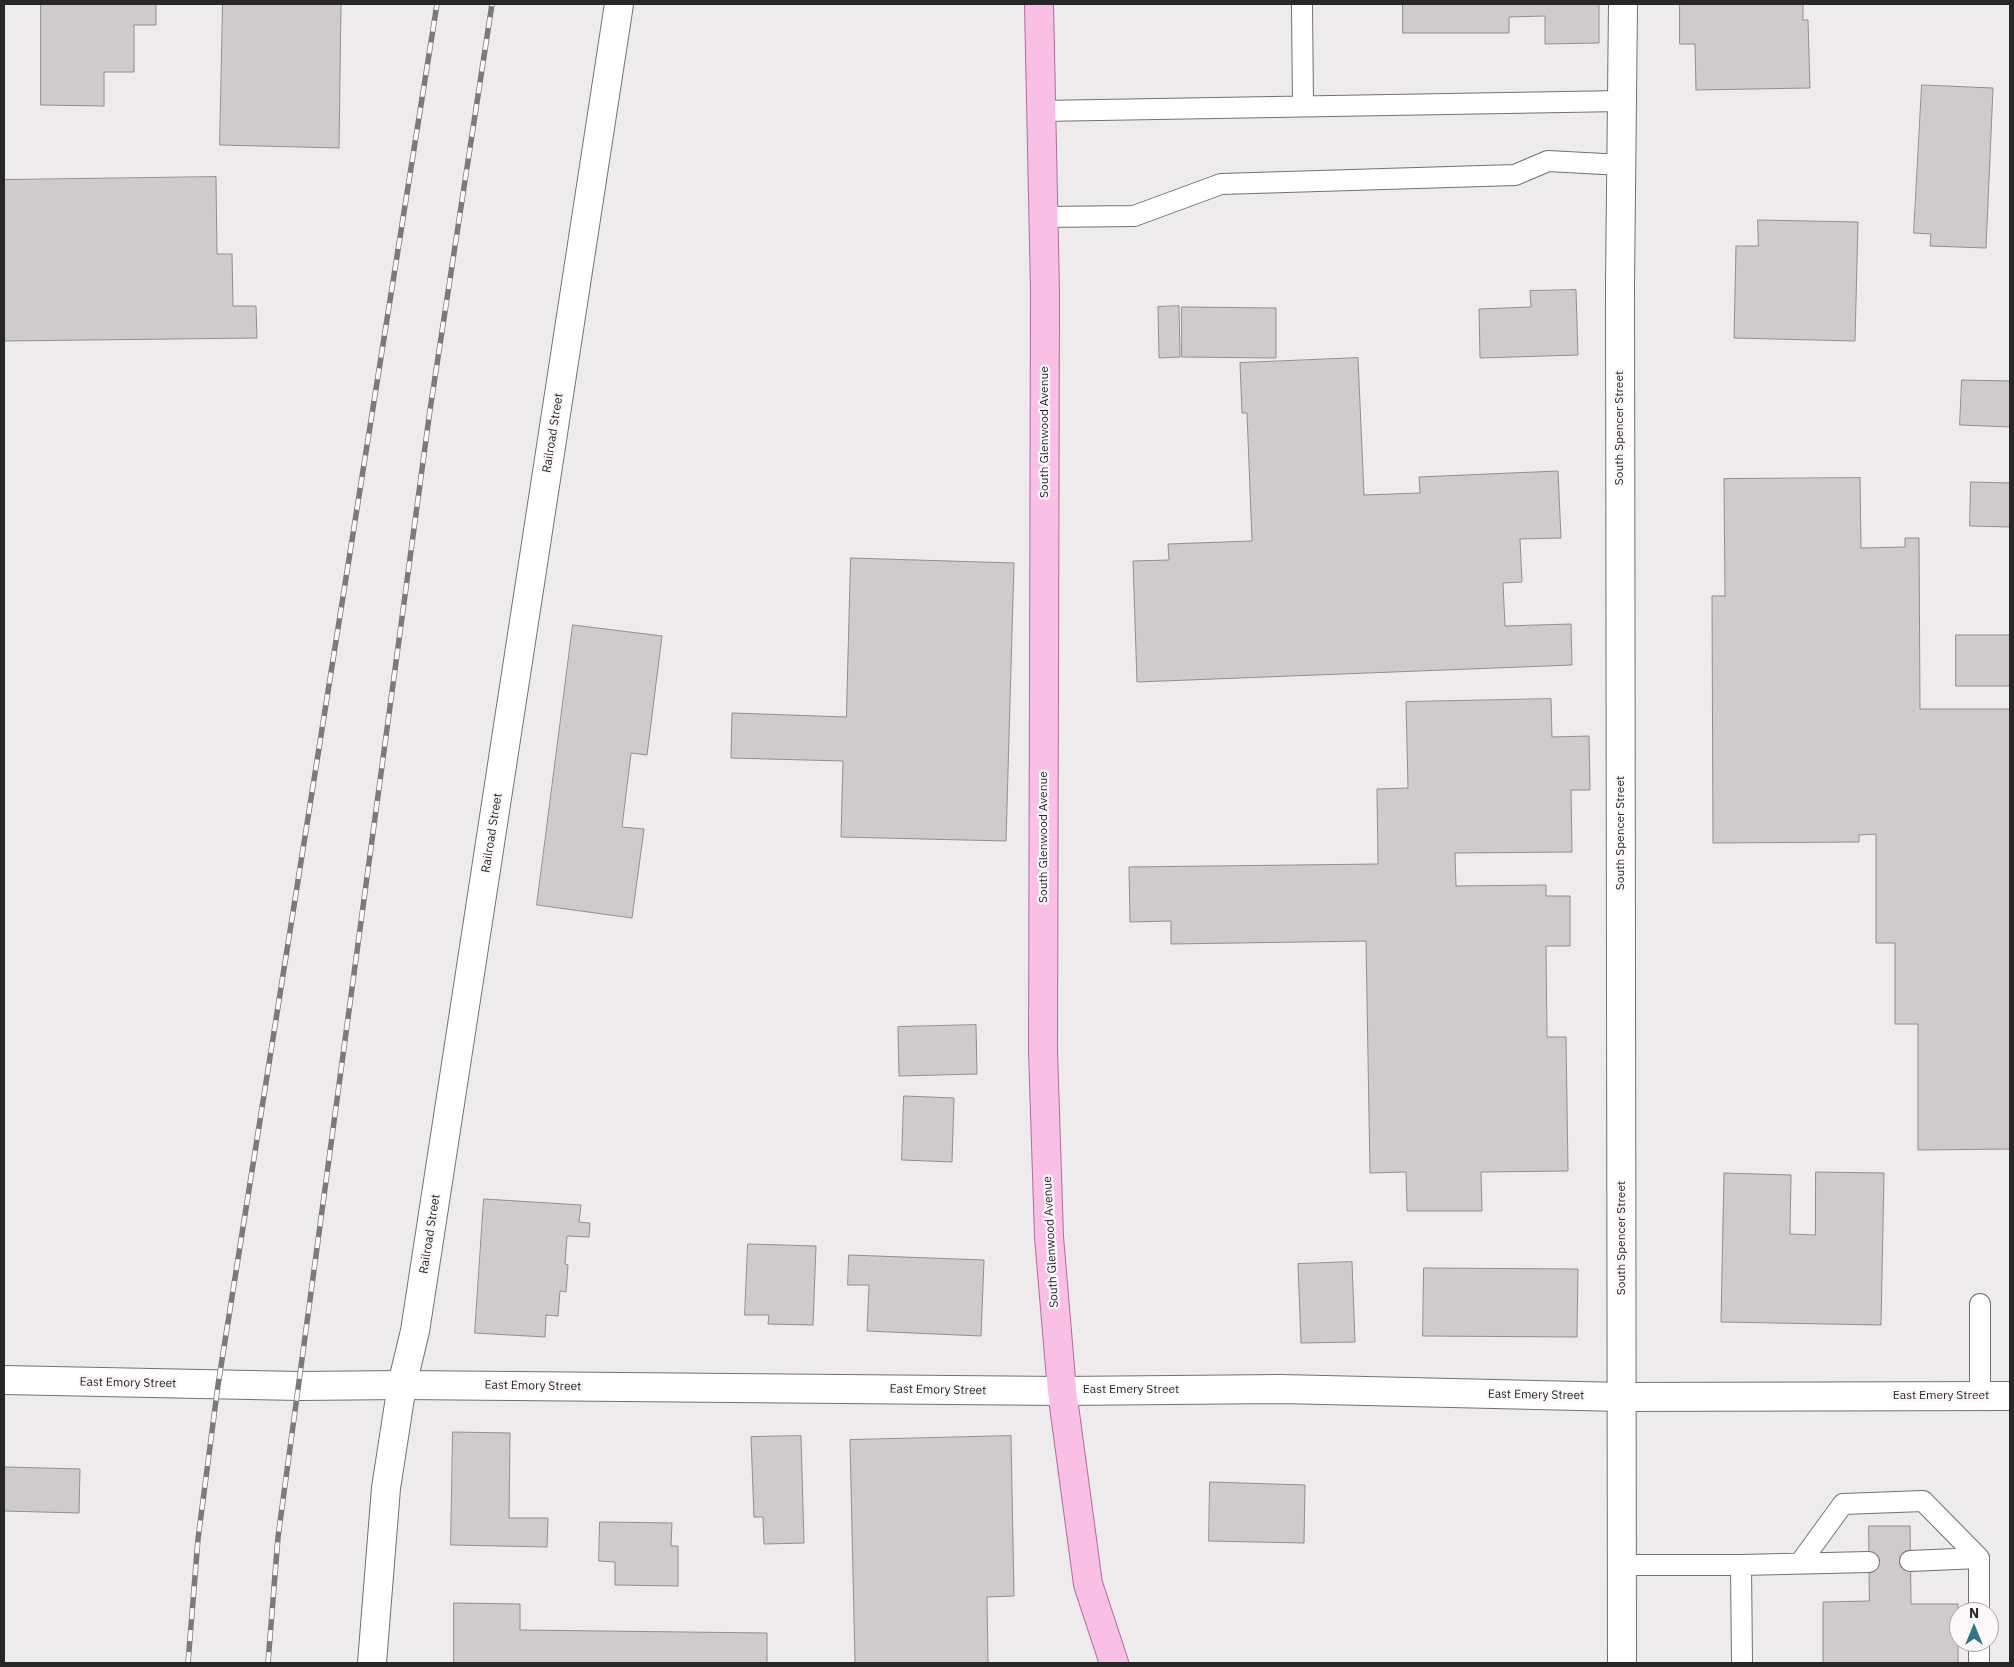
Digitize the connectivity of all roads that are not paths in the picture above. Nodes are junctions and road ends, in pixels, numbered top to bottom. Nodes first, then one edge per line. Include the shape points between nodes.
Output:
1 (619, 4) edge
2 (1039, 4) edge
3 (1302, 4) edge
4 (1623, 4) edge
5 (1622, 101) junction
6 (1303, 106) junction
7 (1042, 111) junction
8 (1622, 165) junction
9 (1044, 218) junction
10 (1980, 1304) dead end
11 (4, 1380) edge
12 (402, 1385) junction
13 (1062, 1391) junction
14 (1980, 1396) junction
15 (2010, 1396) edge
16 (1622, 1397) junction
17 (1979, 1558) junction
18 (1910, 1560) dead end
19 (1869, 1562) dead end
20 (1800, 1564) junction
21 (1622, 1565) junction
22 (1741, 1565) junction
23 (1979, 1602) edge
24 (372, 1663) edge
25 (1114, 1663) edge
26 (1622, 1663) edge
27 (1742, 1663) edge

1 - 12 street, Railroad Street via 415,1331
2 - 7 main road, South Glenwood Avenue
3 - 6 lane
4 - 5 street, South Spencer Street
5 - 6 lane
5 - 8 street, South Spencer Street
6 - 7 lane
7 - 9 main road, South Glenwood Avenue
8 - 9 lane via 1548,161 1515,176 1221,184 1134,216
8 - 16 street, South Spencer Street
9 - 13 main road, South Glenwood Avenue via 1043,1052 1049,1237
10 - 14 lane
11 - 12 street, East Emory Street
12 - 13 street, East Emory Street
12 - 24 street, Railroad Street via 386,1488
13 - 16 street, East Emery Street via 1281,1390
13 - 25 main road, South Glenwood Avenue via 1088,1584
14 - 15 street, East Emery Street
14 - 16 street, East Emery Street
16 - 21 street, South Spencer Street
17 - 18 lane
17 - 20 lane via 1923,1501 1843,1504
17 - 23 lane
19 - 20 lane
20 - 22 lane
21 - 22 lane
21 - 26 street, South Spencer Street
22 - 27 lane

